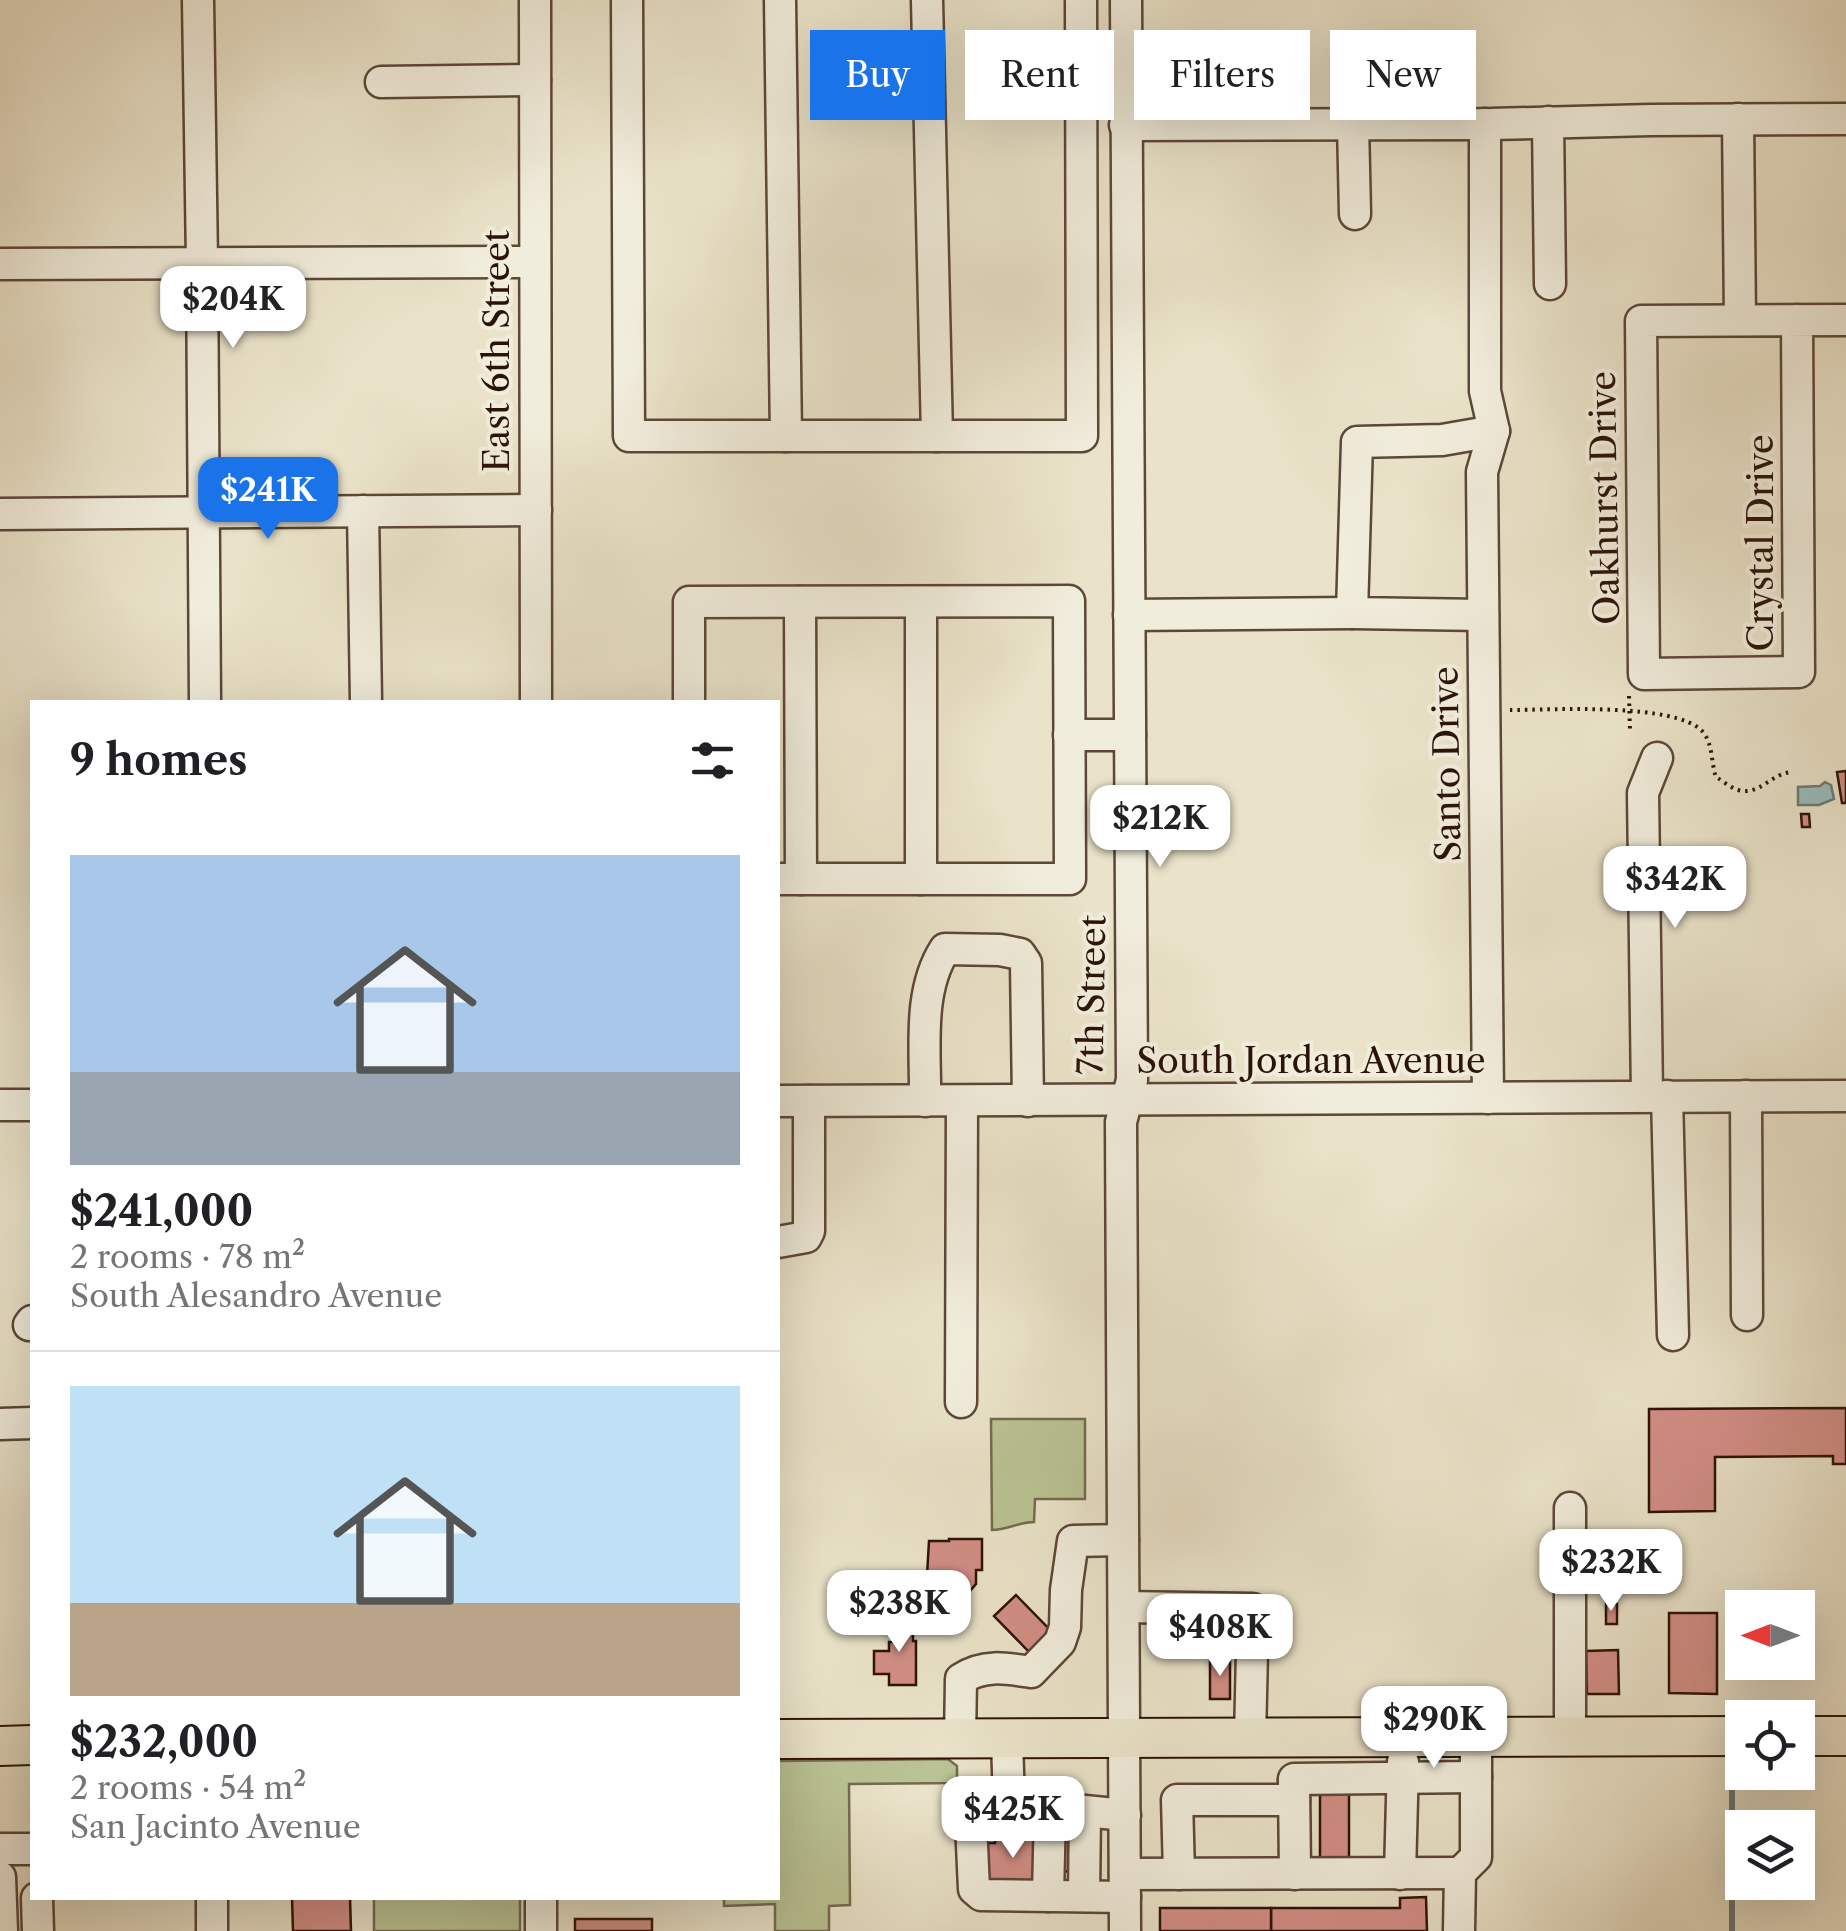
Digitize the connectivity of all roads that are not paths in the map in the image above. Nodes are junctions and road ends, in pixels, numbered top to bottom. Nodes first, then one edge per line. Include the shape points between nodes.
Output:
1 (198, 0) edge
2 (535, 0) edge
3 (627, 0) edge
4 (780, 0) edge
5 (928, 0) edge
6 (1081, 0) edge
7 (1126, 0) edge
8 (534, 80) junction
9 (382, 82) dead end
10 (1738, 119) junction
11 (1846, 119) edge
12 (1548, 122) junction
13 (1353, 124) junction
14 (1485, 124) junction
15 (1126, 125) junction
16 (1126, 212) junction
17 (1083, 213) junction
18 (1354, 214) dead end
19 (202, 262) junction
20 (534, 262) junction
21 (0, 264) edge
22 (1550, 284) dead end
23 (1740, 320) junction
24 (1797, 320) junction
25 (1846, 320) edge
26 (1494, 431) junction
27 (786, 436) junction
28 (937, 436) junction
29 (536, 510) junction
30 (364, 511) junction
31 (204, 512) junction
32 (0, 514) edge
33 (800, 602) junction
34 (921, 602) junction
35 (1352, 613) junction
36 (1129, 615) junction
37 (1483, 615) junction
38 (1637, 685) joint
39 (205, 700) edge
40 (366, 700) edge
41 (536, 700) edge
42 (689, 700) edge
43 (1070, 735) junction
44 (1130, 735) junction
45 (1656, 758) dead end
46 (789, 879) edge
47 (921, 879) junction
48 (1657, 1096) junction
49 (1746, 1096) junction
50 (1846, 1096) edge
51 (1488, 1098) junction
52 (1126, 1100) junction
53 (780, 1101) edge
54 (809, 1101) junction
55 (925, 1101) junction
56 (962, 1101) junction
57 (1028, 1101) junction
58 (0, 1105) edge
59 (30, 1105) edge
60 (780, 1242) edge
61 (1747, 1315) dead end
62 (1673, 1335) dead end
63 (961, 1402) dead end
64 (30, 1423) edge
65 (0, 1424) edge
66 (1570, 1508) dead end
67 (1124, 1540) junction
68 (1124, 1607) junction
69 (1725, 1736) edge
70 (1815, 1736) edge
71 (1846, 1736) edge
72 (1570, 1737) junction
73 (1250, 1738) junction
74 (1294, 1738) junction
75 (1403, 1738) junction
76 (1476, 1738) junction
77 (780, 1739) edge
78 (960, 1739) junction
79 (1007, 1739) junction
80 (1125, 1739) junction
81 (0, 1746) edge
82 (30, 1746) edge
83 (1403, 1778) junction
84 (1476, 1778) junction
85 (1294, 1789) junction
86 (1009, 1804) junction
87 (1050, 1809) junction
88 (1085, 1812) junction
89 (1125, 1815) junction
90 (0, 1849) edge
91 (30, 1849) edge
92 (1460, 1873) junction
93 (1179, 1874) junction
94 (1295, 1874) junction
95 (1400, 1874) junction
96 (0, 1877) edge
97 (1125, 1885) junction
98 (1048, 1896) junction
99 (1084, 1896) junction
100 (37, 1900) edge
101 (212, 1900) edge
102 (541, 1900) edge
103 (2, 1931) edge
104 (38, 1931) edge
105 (212, 1931) edge
106 (541, 1931) edge
107 (1125, 1931) edge
108 (1459, 1931) edge

1 - 19 street
2 - 8 street, East 6th Street
3 - 27 street via 629,436
4 - 27 street
5 - 28 street
6 - 17 street
7 - 15 street, 7th Street
8 - 9 street
8 - 20 street, East 6th Street
10 - 11 street
10 - 12 street
10 - 23 street
12 - 14 street
12 - 22 street
13 - 14 street
13 - 15 street
13 - 18 street
14 - 26 street via 1485,391
15 - 16 street, 7th Street
16 - 17 street
16 - 36 street, 7th Street
17 - 28 street via 1082,436
19 - 20 street
19 - 21 street
19 - 31 street
20 - 29 street, East 6th Street
23 - 24 street
23 - 38 street, Oakhurst Drive via 1641,321
24 - 25 street
24 - 38 street, Crystal Drive via 1799,672
26 - 35 street via 1357,442
26 - 37 street, Santo Drive via 1482,472
27 - 28 street
29 - 30 street
29 - 41 street, East 6th Street
30 - 31 street
30 - 40 street
31 - 32 street
31 - 39 street
33 - 34 street
33 - 42 street via 689,602
33 - 46 street
34 - 43 street via 1069,601
34 - 47 street
35 - 36 street
35 - 37 street
36 - 44 street, 7th Street
37 - 51 street, Santo Drive
43 - 44 street
43 - 47 street via 1070,879
44 - 52 street, 7th Street via 1132,1080
45 - 48 street via 1643,793
46 - 47 street
48 - 49 street, South Jordan Avenue
48 - 51 street, South Jordan Avenue
48 - 62 street
49 - 50 street, South Jordan Avenue
49 - 61 street
51 - 52 street, South Jordan Avenue
52 - 57 street, South Jordan Avenue
52 - 67 street, 7th Street
53 - 54 street, South Jordan Avenue
54 - 55 street, South Jordan Avenue
54 - 60 street via 809,1231
55 - 56 street, South Jordan Avenue
55 - 57 street via 927,999 945,949 1000,950 1020,954 1026,963
56 - 57 street, South Jordan Avenue
56 - 63 street
58 - 59 street
64 - 65 street
66 - 72 street
67 - 68 street, 7th Street
67 - 78 street via 1073,1541 1060,1642 1031,1672 986,1668 961,1679
68 - 73 street via 1253,1608
68 - 80 street, 7th Street
69 - 72 main road
70 - 71 main road
72 - 76 main road
73 - 74 main road
73 - 80 main road
74 - 75 main road
74 - 85 street
75 - 76 main road
75 - 83 street
76 - 84 street
77 - 78 main road
78 - 79 main road
79 - 80 main road
79 - 86 street
80 - 89 street, 7th Street
81 - 82 main road
83 - 84 street
83 - 85 street
83 - 95 street
84 - 92 street via 1476,1857
85 - 93 street via 1177,1800
85 - 94 street
86 - 87 street
86 - 98 street via 974,1811 974,1889 981,1895
87 - 88 street
87 - 98 street
88 - 89 street
88 - 99 street
89 - 97 street, 7th Street
90 - 91 street
92 - 95 street
92 - 108 street
93 - 94 street
93 - 97 street
94 - 95 street
96 - 103 street
97 - 99 street
97 - 107 street, 7th Street
98 - 99 street
100 - 104 street
101 - 105 street
102 - 106 street

